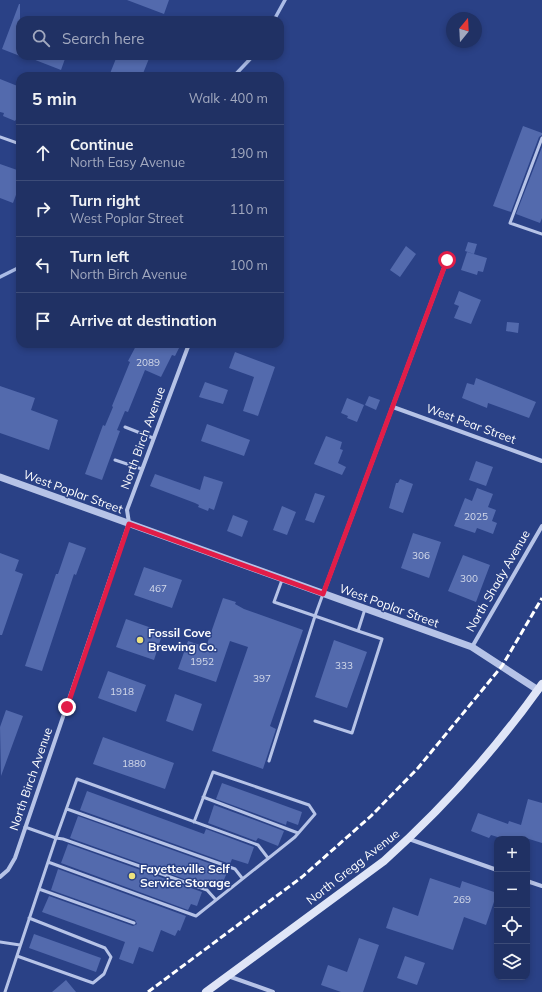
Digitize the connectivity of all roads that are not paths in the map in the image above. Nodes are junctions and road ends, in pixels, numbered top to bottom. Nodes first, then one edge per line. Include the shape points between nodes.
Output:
1 (0, 137) edge
2 (542, 138) edge
3 (16, 143) edge
4 (542, 234) edge
5 (447, 260) dead end
6 (188, 348) edge
7 (392, 407) junction
8 (125, 427) dead end
9 (154, 438) junction
10 (115, 460) dead end
11 (542, 461) edge
12 (142, 469) junction
13 (0, 477) edge
14 (129, 524) junction
15 (542, 526) edge
16 (282, 580) junction
17 (323, 594) junction
18 (365, 609) junction
19 (315, 616) junction
20 (358, 631) junction
21 (472, 647) junction
22 (540, 687) edge
23 (315, 721) dead end
24 (270, 761) dead end
25 (203, 797) junction
26 (67, 808) junction
27 (194, 822) junction
28 (25, 827) junction
29 (298, 832) junction
30 (56, 838) junction
31 (410, 839) junction
32 (268, 858) junction
33 (48, 862) junction
34 (494, 869) edge
35 (0, 876) edge
36 (242, 878) junction
37 (530, 882) edge
38 (542, 886) edge
39 (39, 889) junction
40 (216, 900) junction
41 (29, 918) junction
42 (134, 923) dead end
43 (0, 942) edge
44 (20, 945) junction
45 (17, 956) junction
46 (228, 976) junction
47 (5, 992) edge
48 (206, 992) edge
49 (270, 992) edge

1 - 3 lane
2 - 4 lane via 510,223
5 - 7 street
6 - 9 street, North Birch Avenue
7 - 11 street, West Pear Street
7 - 17 street
8 - 9 lane
9 - 12 street, North Birch Avenue
10 - 12 lane
12 - 14 street, North Birch Avenue via 127,510
13 - 14 street, West Poplar Street
14 - 16 street, West Poplar Street
14 - 28 street, North Birch Avenue
15 - 21 street, North Shady Avenue
16 - 17 street, West Poplar Street
16 - 19 lane via 274,602
17 - 18 street, West Poplar Street
17 - 19 lane
18 - 20 lane
18 - 21 street, West Poplar Street
19 - 20 lane
19 - 24 lane
20 - 23 lane via 382,639 352,733
21 - 22 street, West Poplar Street
22 - 31 main road, North Gregg Avenue via 493,749
25 - 27 lane
25 - 29 lane
25 - 29 lane via 213,772 309,805 315,814
26 - 27 lane via 77,780
26 - 30 lane
26 - 36 lane via 235,869
27 - 32 lane via 258,845
28 - 30 lane
28 - 35 street, North Birch Avenue via 15,858 8,870
29 - 32 lane
30 - 33 lane
30 - 40 lane via 207,890
31 - 34 street
31 - 46 main road, North Gregg Avenue
32 - 36 lane
33 - 39 lane
33 - 40 lane via 196,916
36 - 40 lane
37 - 38 street
39 - 41 lane
39 - 42 lane
41 - 44 lane
41 - 45 lane via 105,948 111,957 104,974 93,983
43 - 44 lane
44 - 45 lane
45 - 47 lane
46 - 48 main road, North Gregg Avenue
46 - 49 street

